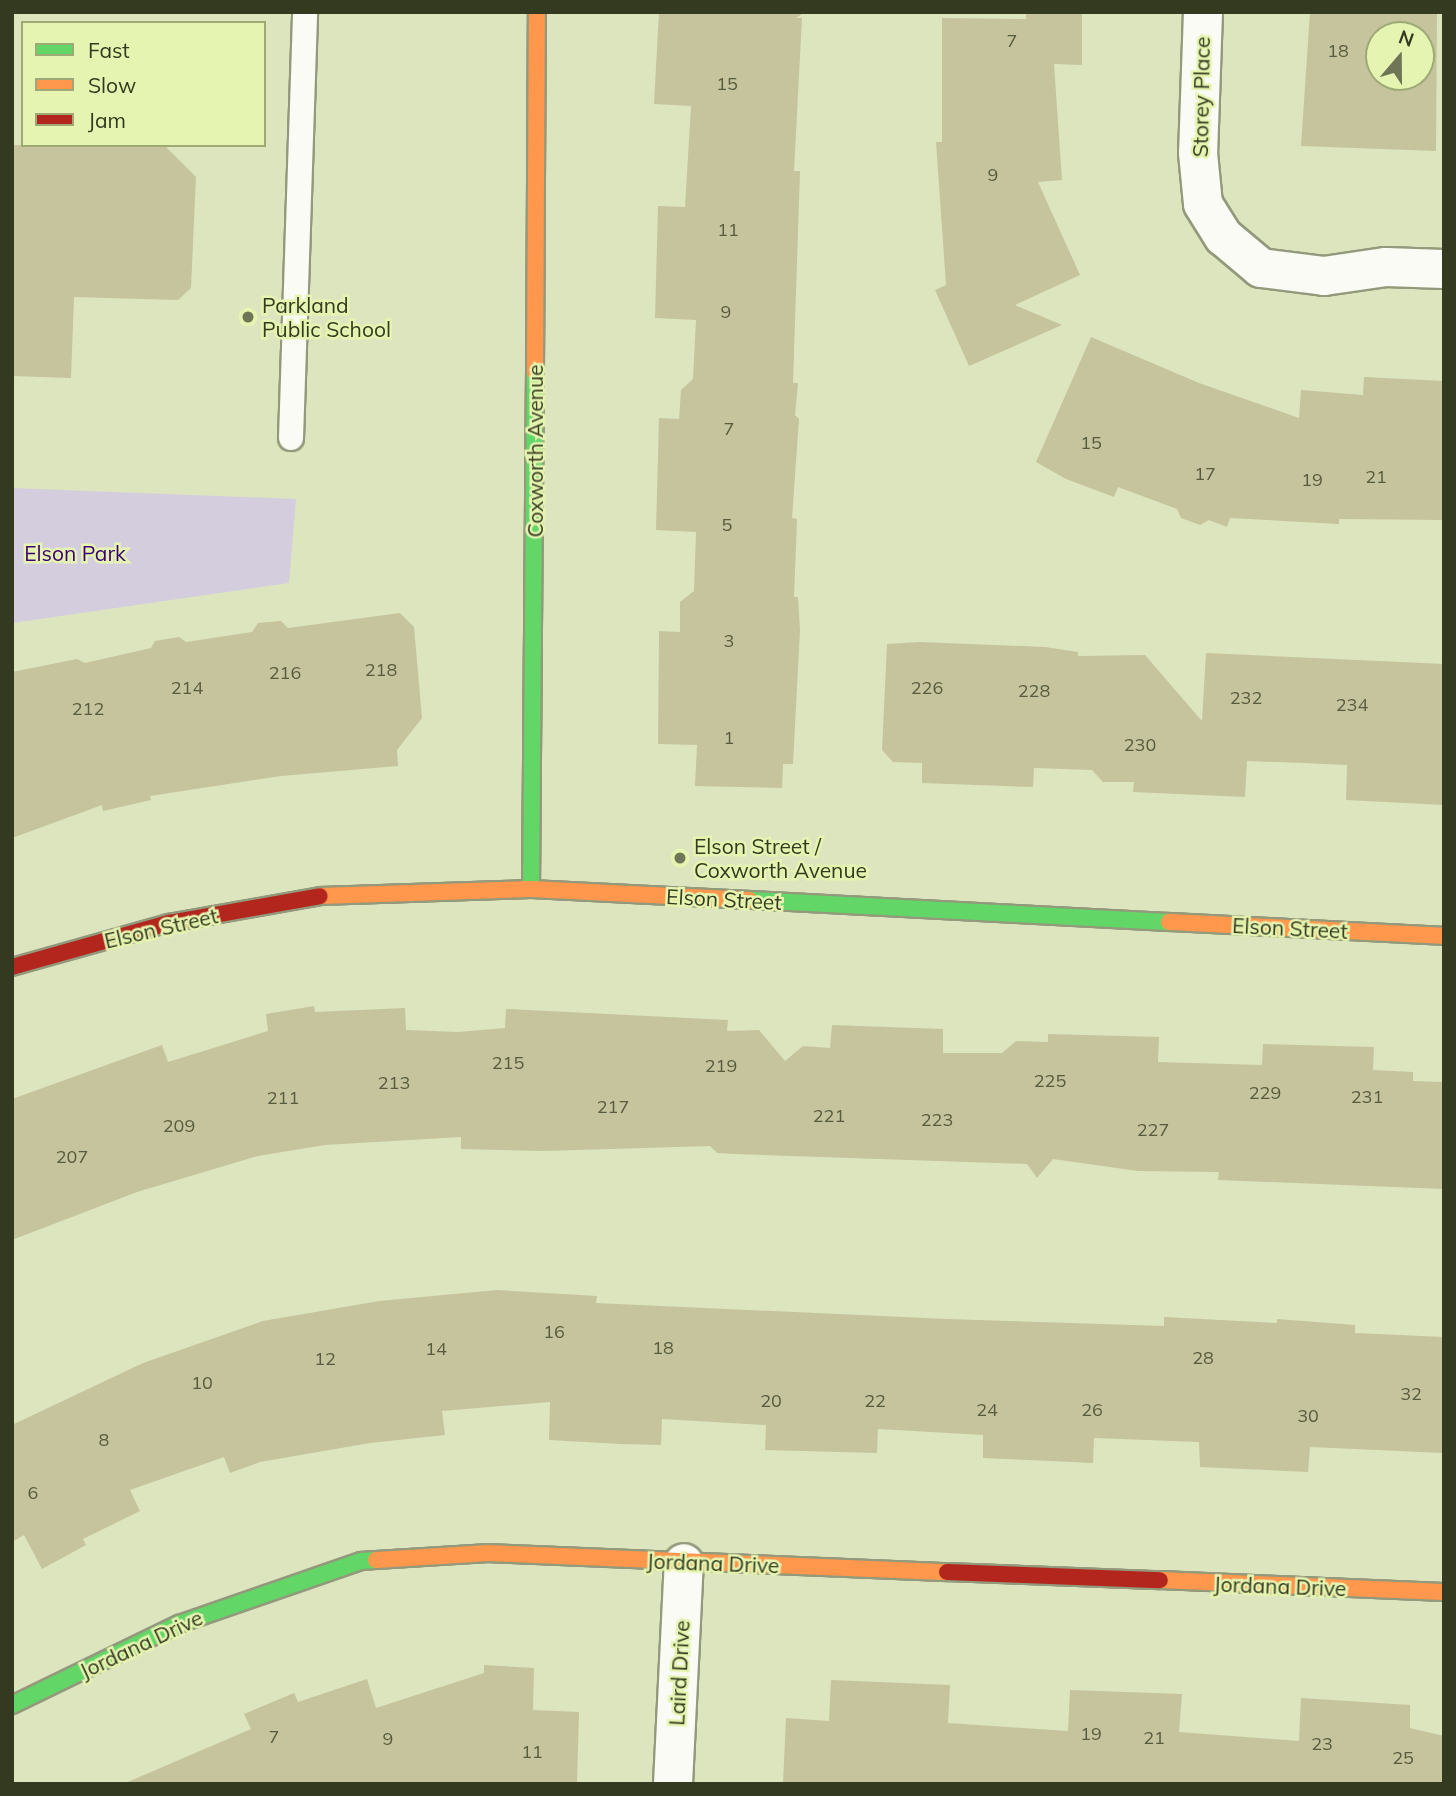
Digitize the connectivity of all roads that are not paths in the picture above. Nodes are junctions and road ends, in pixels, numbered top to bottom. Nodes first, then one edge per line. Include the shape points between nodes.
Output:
1 (305, 12) edge
2 (537, 12) edge
3 (1203, 12) edge
4 (1444, 269) edge
5 (291, 438) dead end
6 (531, 889) junction
7 (1444, 936) edge
8 (12, 967) edge
9 (684, 1563) junction
10 (1444, 1592) edge
11 (12, 1705) edge
12 (673, 1784) edge

1 - 5 lane
2 - 6 street, Coxworth Avenue
3 - 4 street, Storey Place via 1198,153 1203,204 1224,237 1261,268 1324,276 1386,267
6 - 7 street, Elson Street
6 - 8 street, Elson Street via 330,894 169,923
9 - 10 street, Jordana Drive
9 - 11 street, Jordana Drive via 489,1553 361,1561 179,1624
9 - 12 street, Laird Drive

